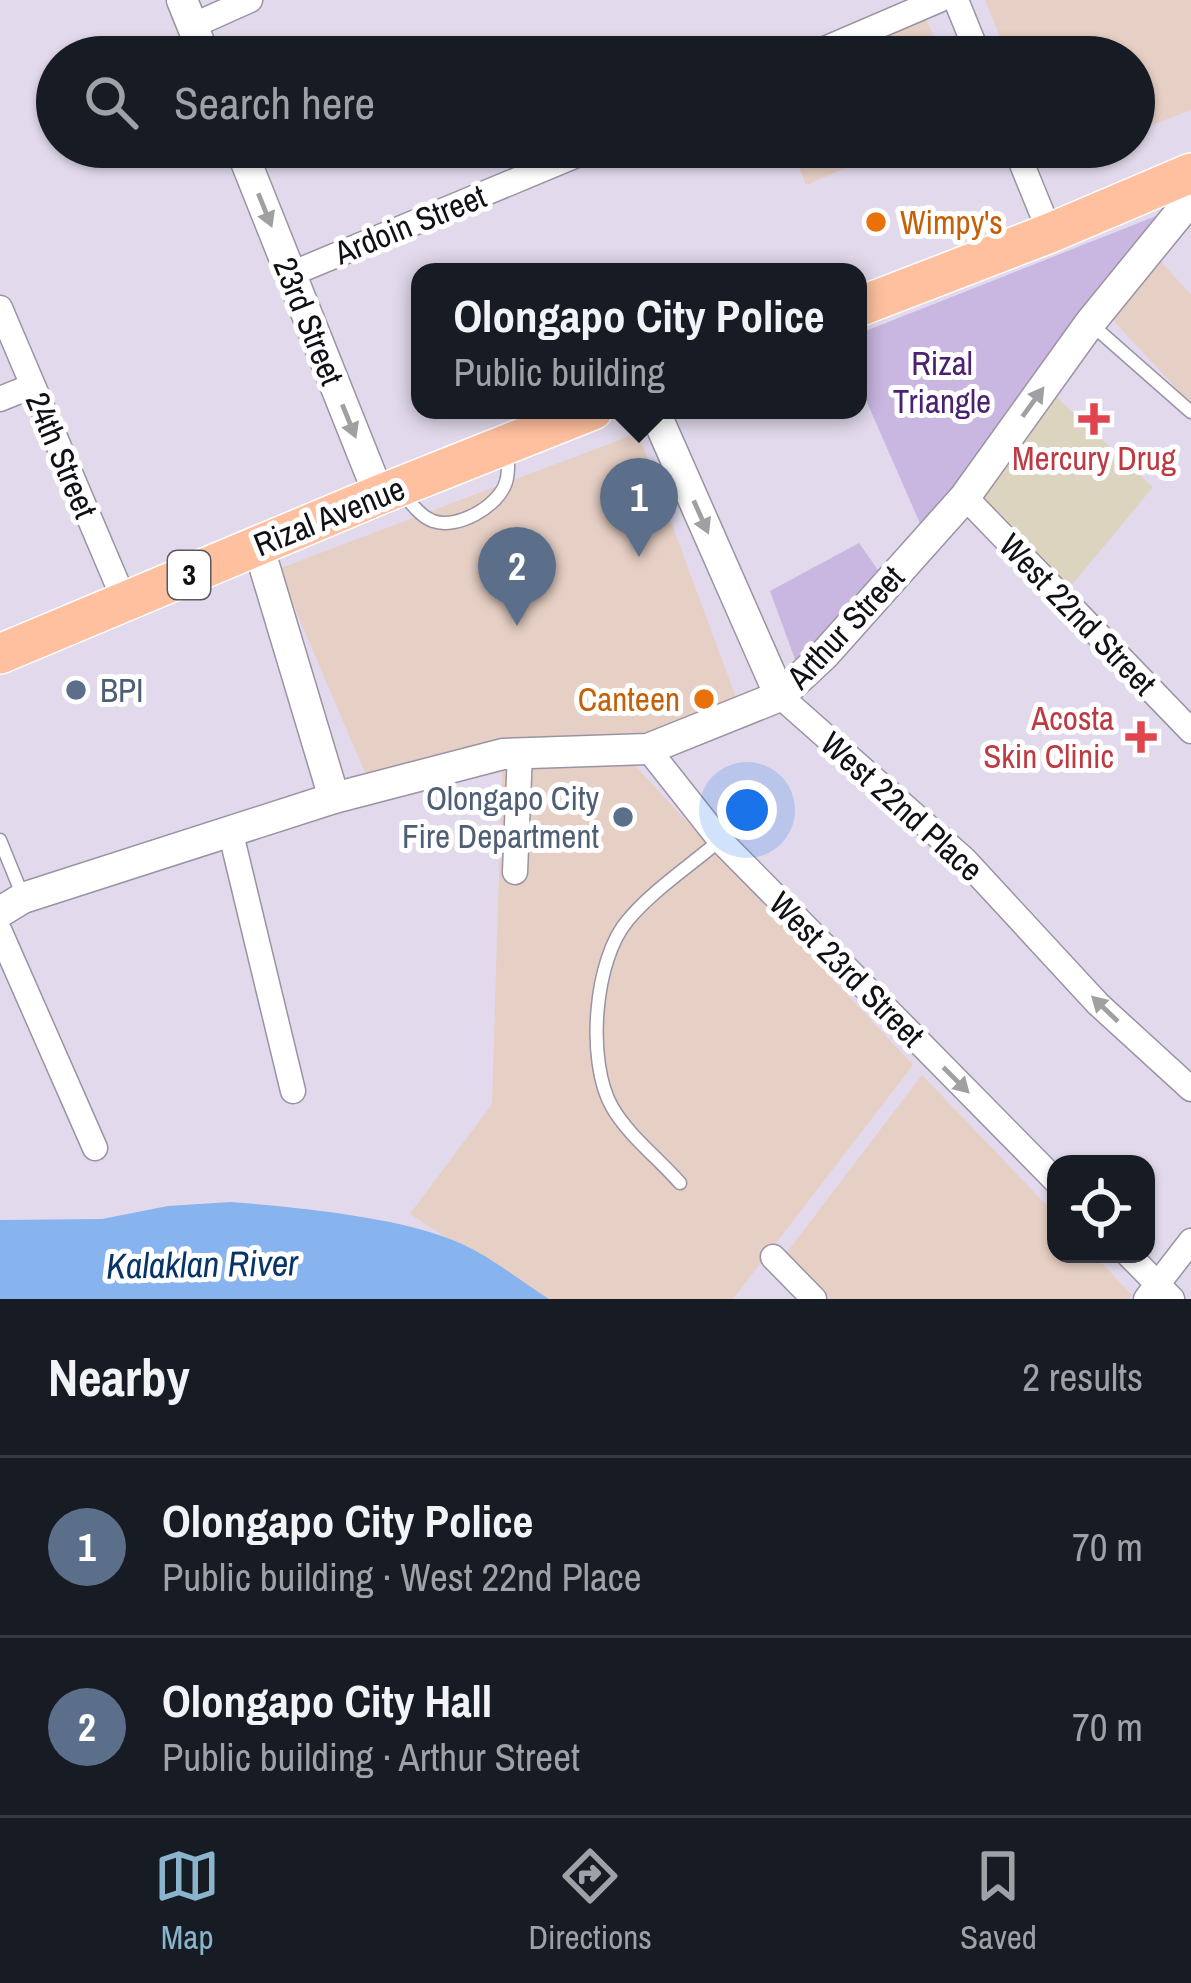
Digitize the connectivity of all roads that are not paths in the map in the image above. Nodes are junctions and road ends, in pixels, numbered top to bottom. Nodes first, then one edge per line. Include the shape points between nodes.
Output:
1 (250, 0) edge
2 (939, 0) edge
3 (956, 0) edge
4 (187, 13) edge
5 (855, 36) edge
6 (971, 36) edge
7 (248, 168) edge
8 (545, 168) edge
9 (1024, 168) edge
10 (1191, 173) edge
11 (1191, 199) edge
12 (1050, 233) junction
13 (291, 274) junction
14 (867, 304) edge
15 (0, 308) edge
16 (1090, 323) junction
17 (32, 386) junction
18 (0, 399) edge
19 (1191, 412) edge
20 (571, 419) edge
21 (658, 419) edge
22 (388, 491) junction
23 (964, 497) junction
24 (258, 545) junction
25 (125, 602) junction
26 (0, 654) edge
27 (780, 696) junction
28 (1191, 731) edge
29 (648, 749) junction
30 (520, 753) junction
31 (334, 798) junction
32 (231, 834) junction
33 (0, 840) edge
34 (719, 840) junction
35 (515, 872) dead end
36 (12, 905) edge
37 (0, 932) edge
38 (1191, 1089) edge
39 (293, 1091) dead end
40 (95, 1148) dead end
41 (1047, 1172) edge
42 (680, 1183) dead end
43 (1191, 1241) edge
44 (773, 1257) dead end
45 (1135, 1263) edge
46 (1159, 1294) edge
47 (814, 1299) edge

1 - 4 street
2 - 5 street
3 - 6 street
7 -> 13 street, 23rd Street
8 - 13 street, Ardoin Street
9 - 12 street
10 - 12 highway
11 - 16 street, Arthur Street
12 - 14 highway
13 -> 22 street, 23rd Street
15 - 17 street, 24th Street
16 - 19 lane
23 -> 16 street, Arthur Street
17 - 18 street
17 - 25 street, 24th Street
20 - 22 highway, Rizal Avenue / 3
21 -> 27 street, West 22nd Place
22 - 24 highway, Rizal Avenue / 3
23 - 27 street, Arthur Street
23 - 28 street, West 22nd Street
24 - 25 highway, Rizal Avenue / 3
24 - 31 street
25 - 26 highway, Rizal Avenue / 3
27 - 29 street, Arthur Street
38 -> 27 street, West 22nd Place via 1098,1004 964,860
29 - 30 street, Arthur Street
29 - 34 street, West 23rd Street
30 - 31 street, Arthur Street
30 - 35 street
31 - 32 street, Arthur Street
32 - 36 street, Arthur Street
32 - 39 street
33 - 36 lane
34 -> 41 street, West 23rd Street
34 - 42 lane via 629,918 612,943 598,1012 601,1082 613,1110
37 - 40 street
43 - 46 street
44 - 47 street
45 - 46 street

